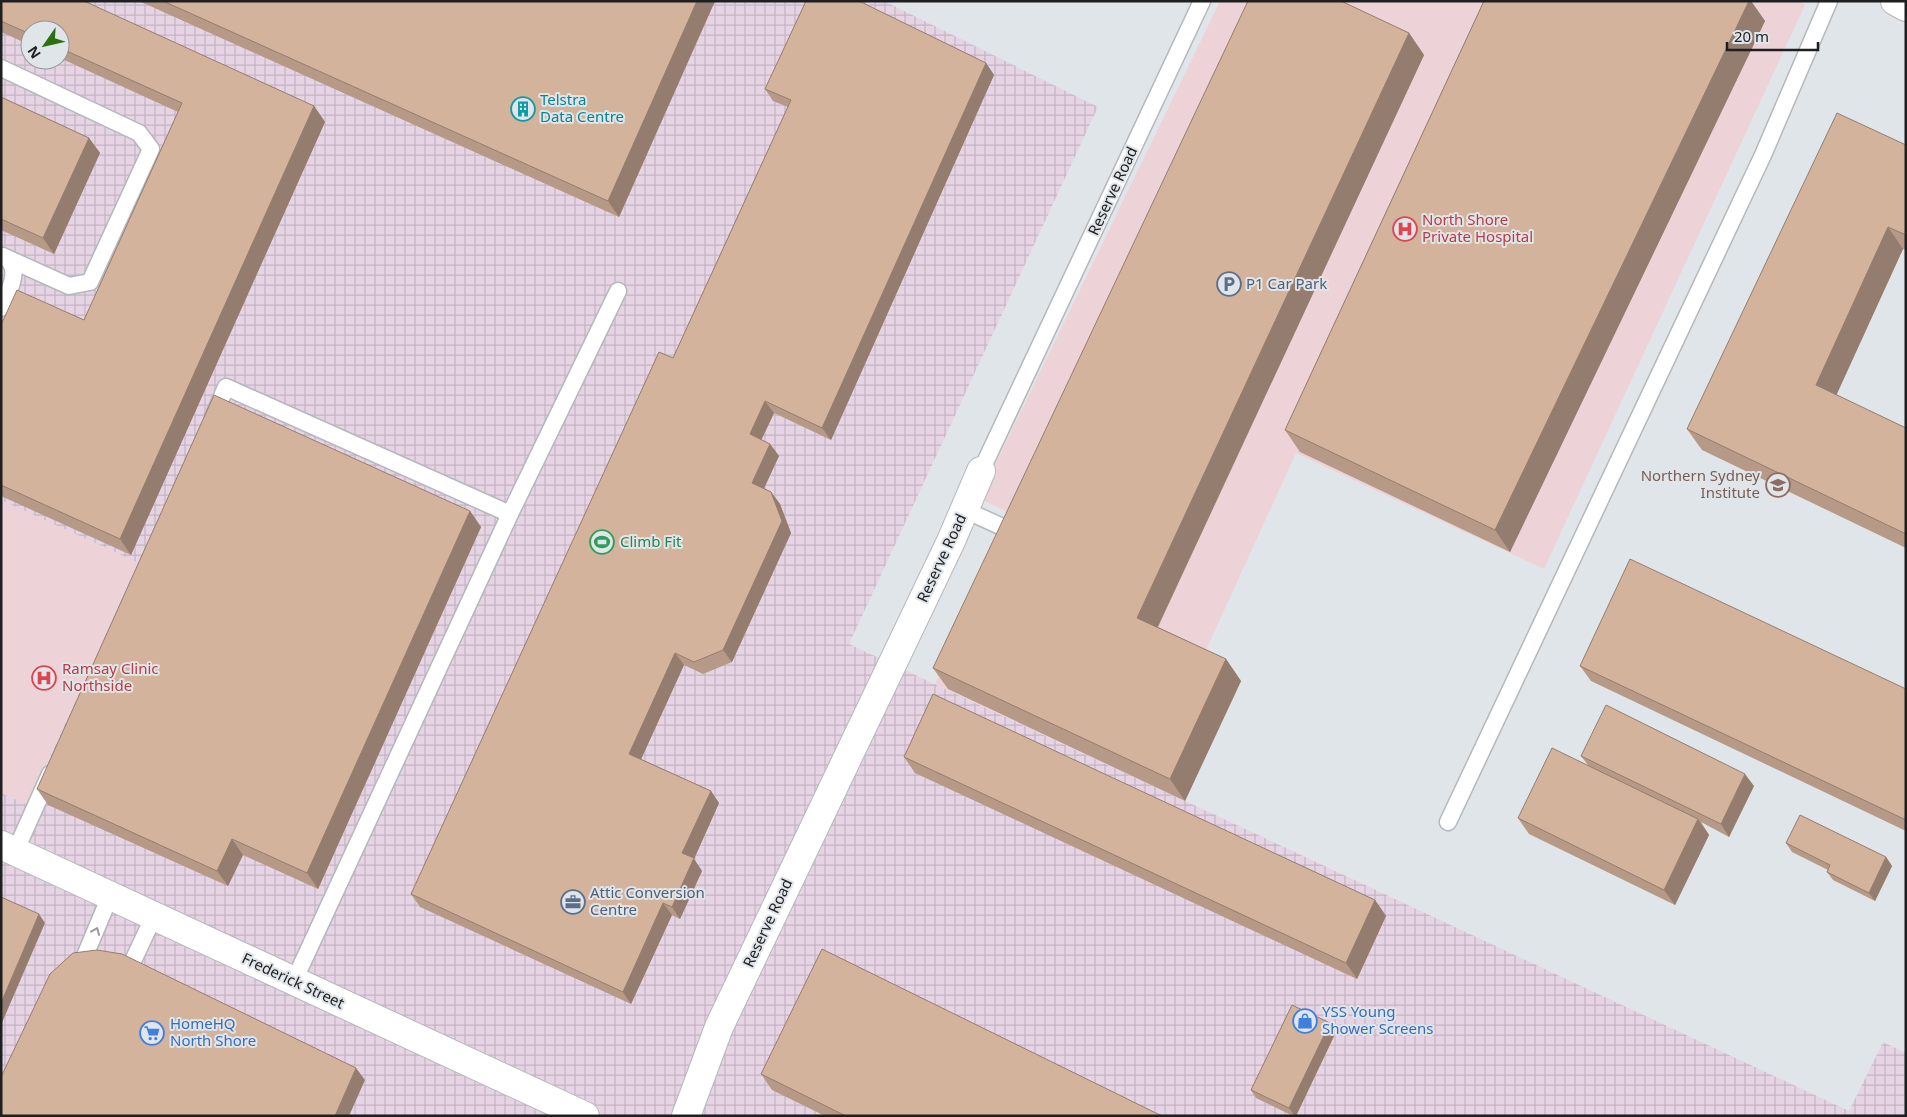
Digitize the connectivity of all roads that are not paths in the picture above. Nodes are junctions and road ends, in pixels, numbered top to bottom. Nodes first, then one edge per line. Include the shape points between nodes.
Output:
1 (1202, 1) edge
2 (1828, 1) edge
3 (1895, 1) edge
4 (1906, 7) edge
5 (1, 68) edge
6 (4, 257) edge
7 (618, 291) dead end
8 (1, 308) edge
9 (206, 432) edge
10 (981, 471) joint
11 (965, 510) junction
12 (510, 514) junction
13 (1020, 536) edge
14 (58, 757) edge
15 (1448, 822) dead end
16 (8, 849) edge
17 (110, 896) junction
18 (154, 916) junction
19 (294, 981) junction
20 (82, 983) edge
21 (118, 991) edge
22 (585, 1116) edge
23 (686, 1116) edge

1 - 10 lane, Reserve Road
2 - 15 lane via 1763,155
3 - 4 street
5 - 6 lane via 139,133 151,149 90,282 69,286
6 - 8 lane via 12,269 13,282
7 - 12 lane
9 - 12 lane via 226,387
10 - 11 street, Reserve Road
11 - 13 lane
11 - 23 street, Reserve Road via 719,1027
12 - 19 lane
14 - 16 lane
16 - 17 street, Frederick Street
17 - 18 street, Frederick Street
20 -> 17 lane via 74,979
18 - 19 street, Frederick Street
18 - 21 lane
19 - 22 street, Frederick Street

